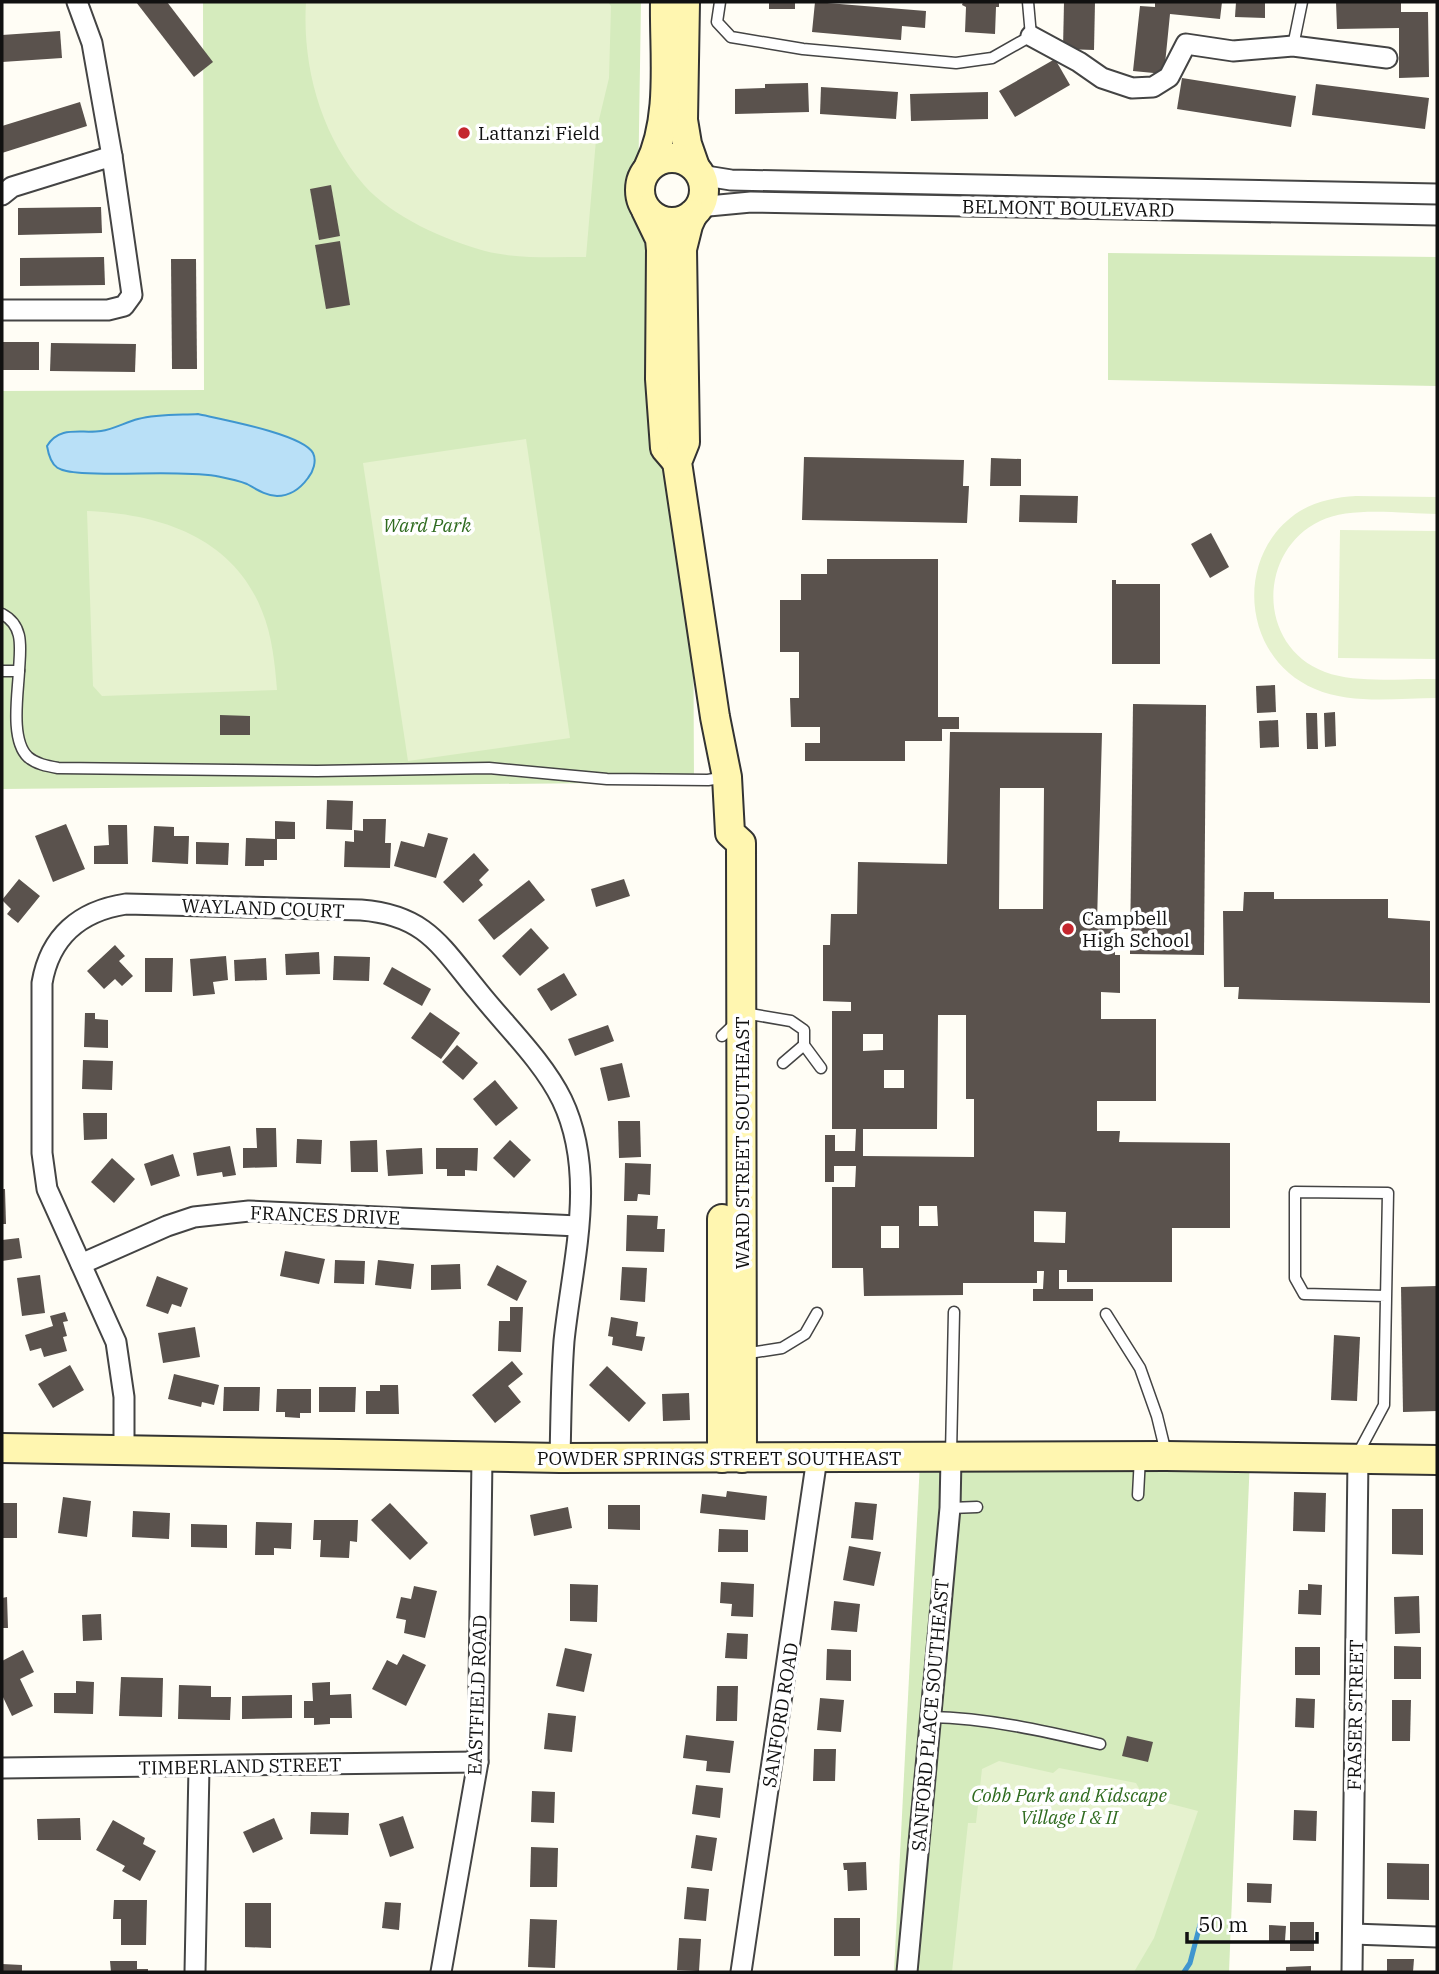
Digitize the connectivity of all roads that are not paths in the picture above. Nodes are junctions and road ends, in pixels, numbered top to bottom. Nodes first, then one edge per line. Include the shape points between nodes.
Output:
1 (77, 2) edge
2 (665, 2) edge
3 (685, 2) edge
4 (720, 2) edge
5 (1028, 2) edge
6 (1302, 2) edge
7 (1031, 36) junction
8 (1293, 46) junction
9 (1387, 58) dead end
10 (111, 156) junction
11 (649, 166) junction
12 (698, 171) junction
13 (1063, 186) junction
14 (1437, 194) edge
15 (2, 195) edge
16 (1063, 208) junction
17 (646, 210) junction
18 (696, 211) junction
19 (1437, 215) edge
20 (2, 310) edge
21 (677, 462) junction
22 (2, 614) edge
23 (2, 671) edge
24 (19, 671) junction
25 (727, 777) junction
26 (730, 832) junction
27 (742, 1017) junction
28 (722, 1036) junction
29 (804, 1045) junction
30 (783, 1063) dead end
31 (821, 1068) dead end
32 (578, 1226) junction
33 (81, 1264) junction
34 (1386, 1296) junction
35 (954, 1312) dead end
36 (817, 1313) dead end
37 (1106, 1314) dead end
38 (732, 1354) junction
39 (2, 1448) edge
40 (124, 1451) junction
41 (1153, 1456) junction
42 (482, 1457) junction
43 (1358, 1457) junction
44 (560, 1458) junction
45 (732, 1458) junction
46 (817, 1458) junction
47 (951, 1458) junction
48 (1437, 1460) edge
49 (1138, 1495) dead end
50 (977, 1507) dead end
51 (950, 1508) junction
52 (929, 1717) junction
53 (1100, 1745) dead end
54 (478, 1762) junction
55 (199, 1767) junction
56 (2, 1768) edge
57 (1353, 1934) junction
58 (1437, 1937) edge
59 (195, 1972) edge
60 (442, 1972) edge
61 (741, 1972) edge
62 (906, 1972) edge
63 (1352, 1972) edge

1 - 10 street via 92,43
2 - 11 street, WARD STREET SOUTHEAST via 663,120
3 - 12 street, WARD STREET SOUTHEAST via 683,120
4 - 7 lane via 717,22 731,37 803,49 956,63 992,58
5 - 7 lane
6 - 8 lane
7 - 8 street via 1102,78 1132,88 1153,87 1169,77 1186,44 1233,51
8 - 9 street
10 - 15 street via 12,187
10 - 20 street via 132,295 124,306 108,310
11 - 12 street via 673,157
11 - 17 street, WARD STREET SOUTHEAST via 639,187
12 - 13 street, BELMONT BOULEVARD via 731,180
12 - 18 street, WARD STREET SOUTHEAST via 705,190
13 - 14 street, BELMONT BOULEVARD
13 - 16 lane
16 - 18 street, BELMONT BOULEVARD via 751,202
16 - 19 street, BELMONT BOULEVARD
17 - 18 street via 667,222 680,221
17 - 21 street, WARD STREET SOUTHEAST via 660,239 665,448
18 - 21 street, WARD STREET SOUTHEAST via 682,249 685,442
21 - 25 street, WARD STREET SOUTHEAST
22 - 24 lane via 20,634
23 - 24 lane
24 - 25 lane via 16,715 22,750 36,762 58,768 478,768 607,779
25 - 26 street, WARD STREET SOUTHEAST
26 - 27 street, WARD STREET SOUTHEAST via 741,843
26 - 28 street, WARD STREET SOUTHEAST via 723,842
27 - 28 lane
27 - 29 lane via 750,1014 791,1021 804,1030
27 - 38 street, WARD STREET SOUTHEAST
28 - 38 street, WARD STREET SOUTHEAST
29 - 30 lane
29 - 31 lane
32 - 33 street, FRANCES DRIVE via 249,1211 194,1217
32 - 33 street, WAYLAND COURT via 578,1154 572,1127 551,1080 446,952 412,922 361,910 126,904 90,913 75,924 45,965 42,1153 47,1188
32 - 44 street, WAYLAND COURT via 565,1340
33 - 40 street, WAYLAND COURT via 116,1342 124,1396
34 - 34 lane via 1388,1192 1295,1192 1295,1278 1304,1294
34 - 43 lane via 1384,1405
35 - 47 lane
36 - 38 lane via 805,1334 782,1348
37 - 41 lane via 1140,1368 1166,1446
38 - 45 street, WARD STREET SOUTHEAST
39 - 40 street, POWDER SPRINGS STREET SOUTHEAST
40 - 42 street, POWDER SPRINGS STREET SOUTHEAST
41 - 43 street, POWDER SPRINGS STREET SOUTHEAST
41 - 47 street, POWDER SPRINGS STREET SOUTHEAST
41 - 49 lane
42 - 44 street, POWDER SPRINGS STREET SOUTHEAST
42 - 54 street, EASTFIELD ROAD
43 - 48 street, POWDER SPRINGS STREET SOUTHEAST
43 - 57 street, FRASER STREET
44 - 45 street, POWDER SPRINGS STREET SOUTHEAST
45 - 46 street, POWDER SPRINGS STREET SOUTHEAST
46 - 47 street, POWDER SPRINGS STREET SOUTHEAST
46 - 61 street, SANFORD ROAD
47 - 51 street, SANFORD PLACE SOUTHEAST
50 - 51 lane
51 - 52 street, SANFORD PLACE SOUTHEAST
52 - 53 lane via 978,1720
52 - 62 street, SANFORD PLACE SOUTHEAST
54 - 55 street, TIMBERLAND STREET
54 - 60 street, EASTFIELD ROAD
55 - 56 street, TIMBERLAND STREET
55 - 59 street
57 - 58 street
57 - 63 street, FRASER STREET

